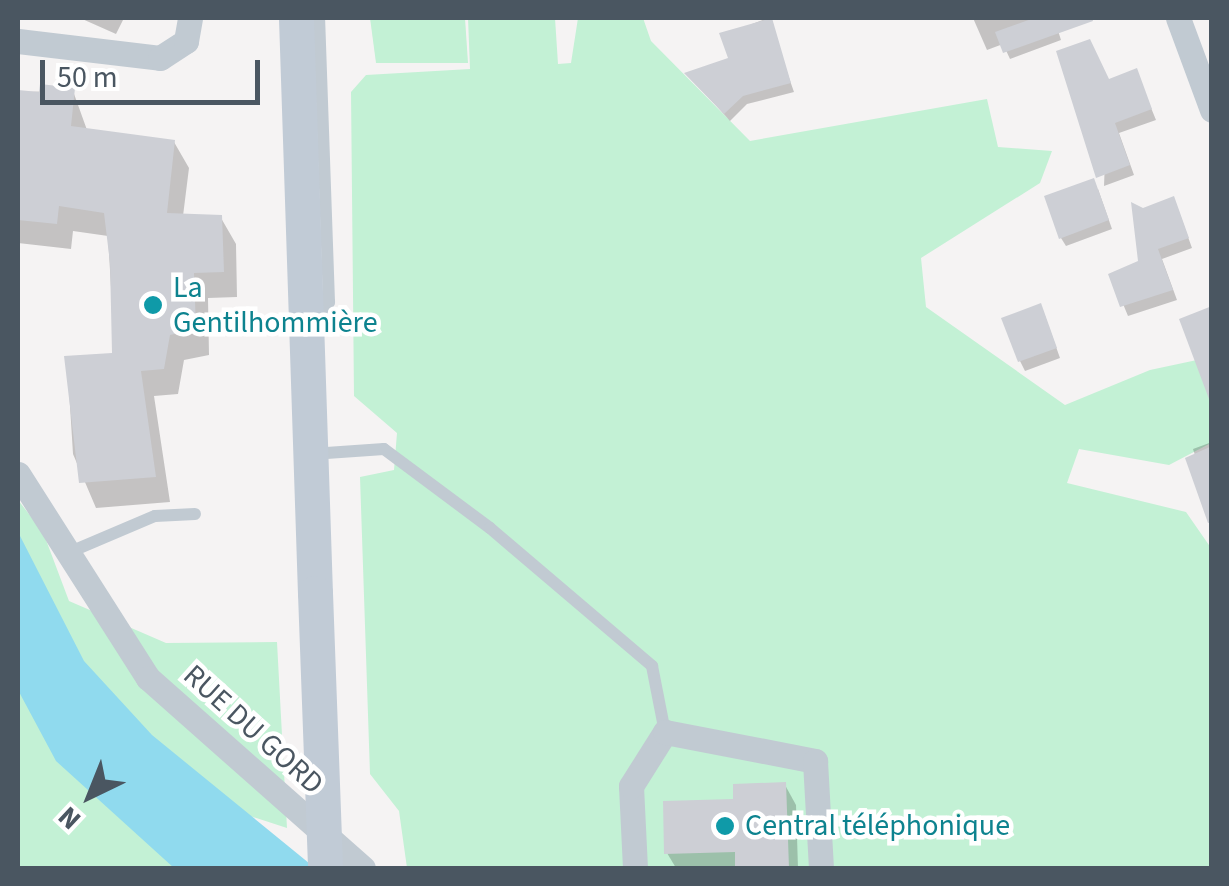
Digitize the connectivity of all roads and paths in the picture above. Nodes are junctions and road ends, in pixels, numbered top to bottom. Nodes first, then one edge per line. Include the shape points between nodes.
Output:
1 (190, 18) edge
2 (296, 18) edge
3 (319, 18) edge
4 (1178, 18) edge
5 (18, 41) edge
6 (1212, 110) edge
7 (307, 350) junction
8 (310, 454) junction
9 (18, 474) edge
10 (195, 514) dead end
11 (70, 552) junction
12 (665, 732) junction
13 (326, 868) edge
14 (363, 868) edge
15 (635, 868) edge
16 (821, 868) edge

1 - 5 street via 186,41 160,58
2 - 7 main road
3 - 7 lane via 329,302
4 - 6 street
7 - 8 main road
8 - 12 lane via 384,450 490,528 652,666
8 - 13 main road, bridge
9 - 11 street, RUE DU GORD
10 - 11 lane via 155,516
11 - 14 street, RUE DU GORD via 148,678 191,726
12 - 15 street via 631,786
12 - 16 street via 815,762

